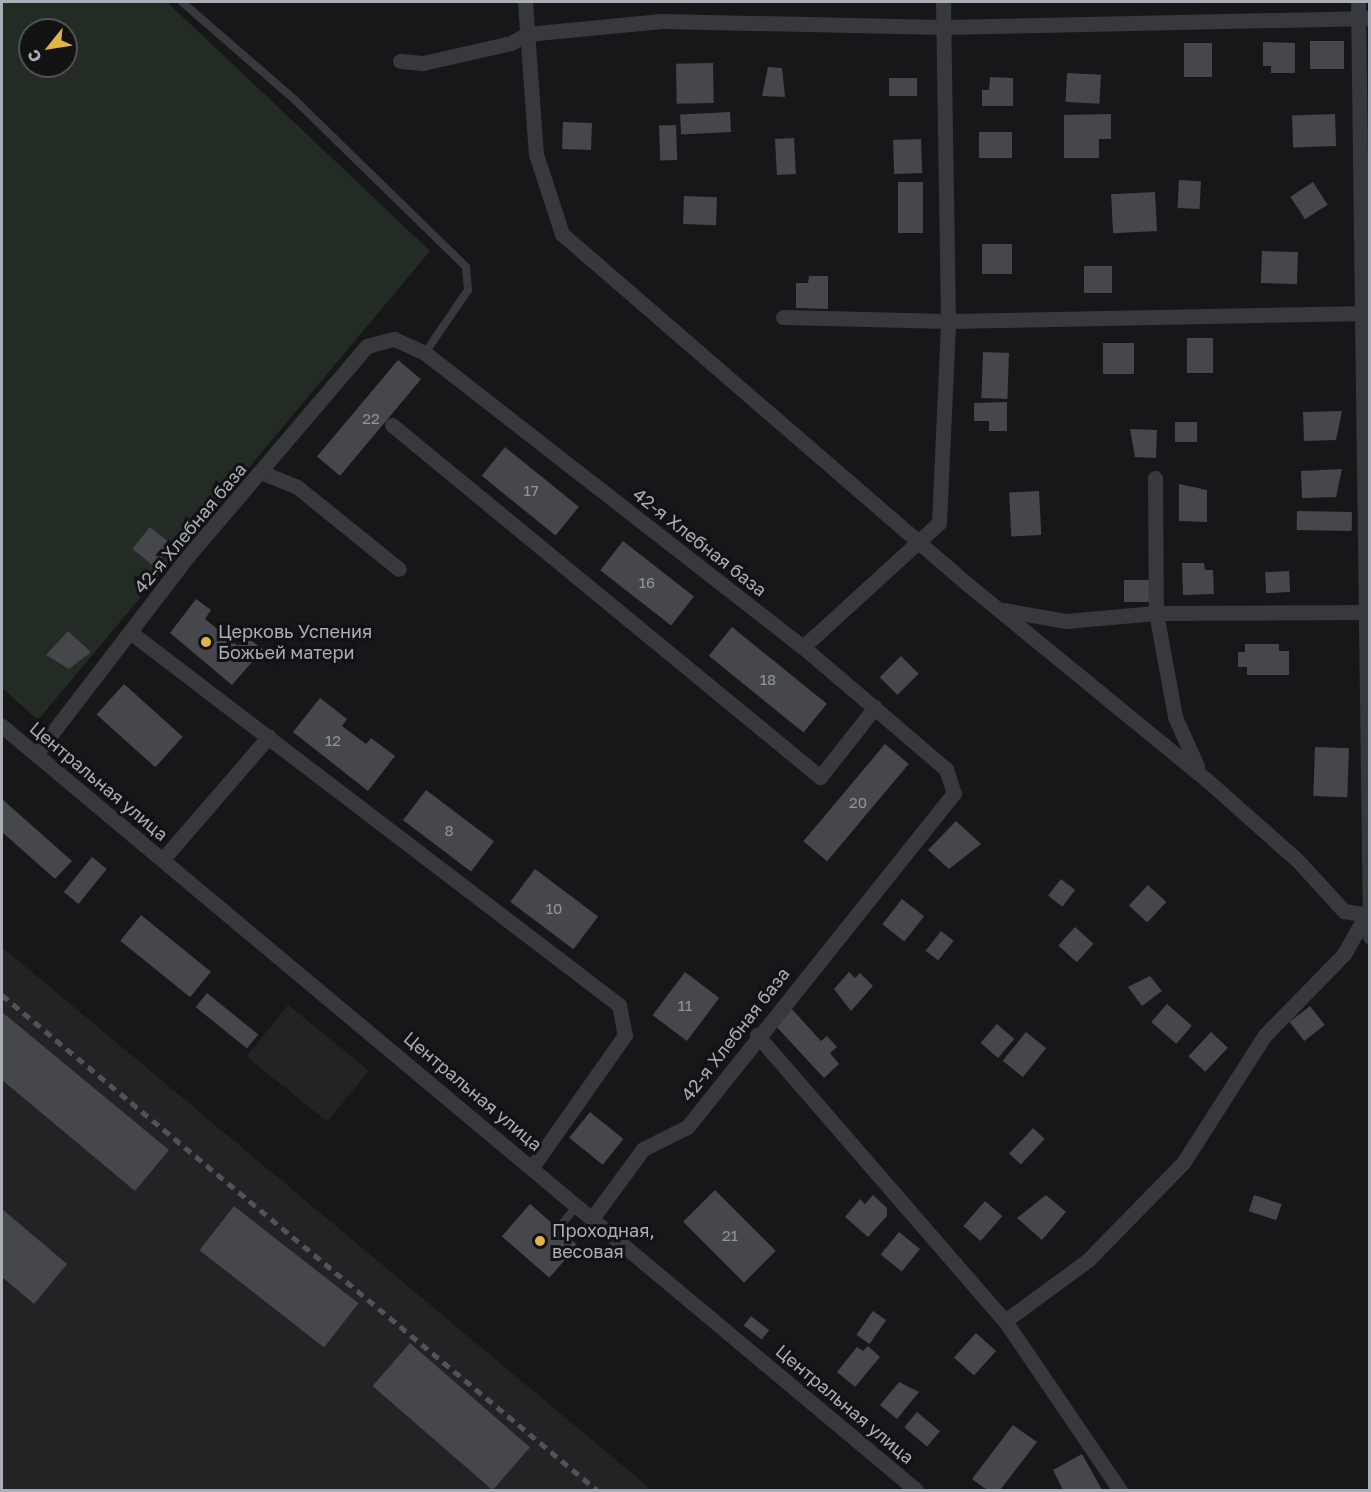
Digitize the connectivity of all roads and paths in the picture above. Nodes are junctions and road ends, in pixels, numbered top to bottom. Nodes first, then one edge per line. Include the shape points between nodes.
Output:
1 (182, 2) edge
2 (525, 2) edge
3 (943, 2) edge
4 (1358, 2) edge
5 (1364, 18) edge
6 (943, 27) junction
7 (527, 34) junction
8 (400, 60) dead end
9 (1367, 312) edge
10 (783, 317) dead end
11 (948, 321) junction
12 (425, 353) junction
13 (392, 425) dead end
14 (263, 473) junction
15 (1155, 478) dead end
16 (924, 542) junction
17 (399, 569) dead end
18 (1001, 610) junction
19 (1368, 612) edge
20 (1156, 613) junction
21 (130, 632) junction
22 (803, 647) junction
23 (875, 707) junction
24 (2, 726) edge
25 (268, 736) junction
26 (36, 754) junction
27 (1208, 781) junction
28 (163, 859) junction
29 (1368, 915) edge
30 (1370, 937) edge
31 (757, 1035) junction
32 (532, 1166) junction
33 (578, 1204) junction
34 (593, 1217) junction
35 (562, 1224) dead end
36 (1005, 1321) junction
37 (916, 1491) edge
38 (1120, 1491) edge

1 - 12 lane via 295,100 466,267 468,290
2 - 7 street
3 - 6 street
4 - 5 street
5 - 6 street
5 - 9 street
6 - 7 street via 661,21
6 - 11 street
7 - 8 street via 511,43 423,63
7 - 16 street via 536,154 562,234
9 - 11 street
9 - 19 street
10 - 11 street
11 - 16 street via 939,524
12 - 14 street, 42-я Хлебная база via 394,339 367,346
12 - 22 street, 42-я Хлебная база
13 - 23 street via 820,777
14 - 17 street via 296,486
14 - 21 street, 42-я Хлебная база via 188,556
15 - 20 street
16 - 18 street
16 - 22 street
18 - 20 street via 1066,621
18 - 27 street
19 - 20 street
19 - 29 street
20 - 27 street via 1174,717 1187,753
21 - 25 street
21 - 26 street, 42-я Хлебная база
22 - 23 street, 42-я Хлебная база
23 - 31 street, 42-я Хлебная база via 946,769 954,793
24 - 26 street, Центральная улица
25 - 28 street
25 - 32 street via 619,1005 625,1035
26 - 28 street, Центральная улица
27 - 29 street via 1298,861 1344,911
28 - 32 street, Центральная улица
29 - 30 street
29 - 36 street via 1344,954 1259,1043 1183,1163 1088,1260
31 - 34 street, 42-я Хлебная база via 687,1127 643,1149
31 - 36 street
32 - 33 street, Центральная улица
33 - 34 street, Центральная улица
33 - 35 lane
34 - 37 street, Центральная улица
36 - 38 street

